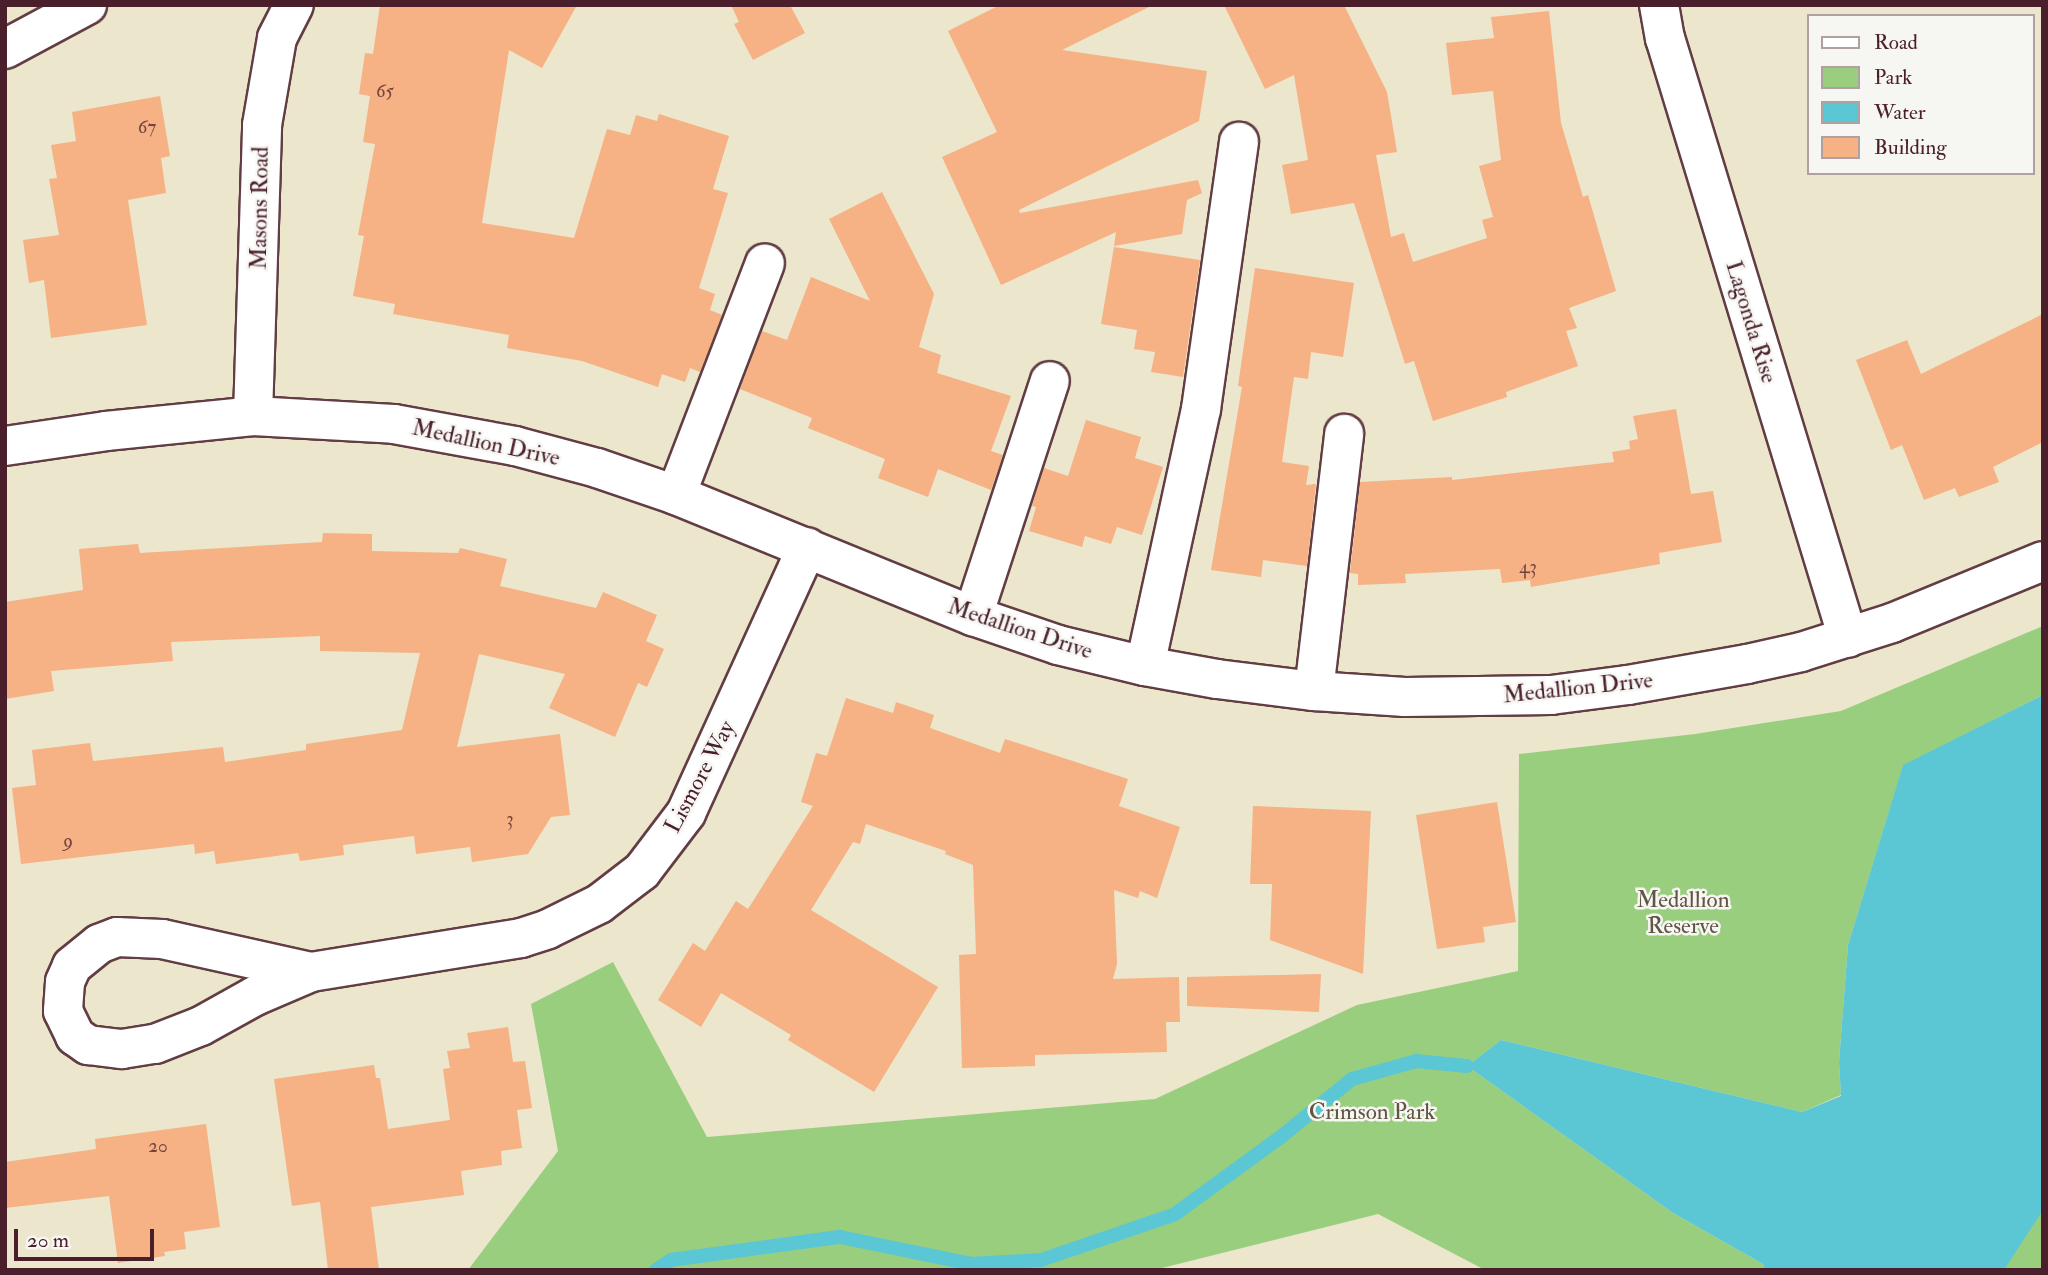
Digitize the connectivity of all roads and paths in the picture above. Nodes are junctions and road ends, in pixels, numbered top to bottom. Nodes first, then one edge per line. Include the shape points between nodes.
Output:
1 (87, 5) edge
2 (294, 5) edge
3 (1659, 5) edge
4 (5, 49) edge
5 (1239, 142) dead end
6 (765, 263) dead end
7 (1050, 382) dead end
8 (253, 416) junction
9 (1344, 434) dead end
10 (5, 446) edge
11 (676, 495) junction
12 (807, 547) junction
13 (2043, 561) edge
14 (973, 616) junction
15 (1848, 638) junction
16 (1145, 666) junction
17 (1314, 691) junction
18 (311, 972) junction

1 - 4 street
2 - 8 street, Masons Road via 277,38 262,125
3 - 15 street, Lagonda Rise via 1665,38
5 - 16 street via 1201,410
6 - 11 street
7 - 14 street
8 - 10 street, Medallion Drive
8 - 11 street, Medallion Drive via 394,424 515,446
9 - 17 street
11 - 12 street, Medallion Drive
12 - 14 street, Medallion Drive
12 - 18 street, Lismore Way via 696,794 642,872 576,917 521,938
13 - 15 street, Medallion Drive
14 - 16 street, Medallion Drive via 1058,645
15 - 17 street, Medallion Drive via 1747,664 1551,695 1405,697
16 - 17 street, Medallion Drive
18 - 18 street, Lismore Way via 201,1026 139,1047 88,1045 66,1025 63,1011 65,982 72,966 99,943 117,937 162,939

